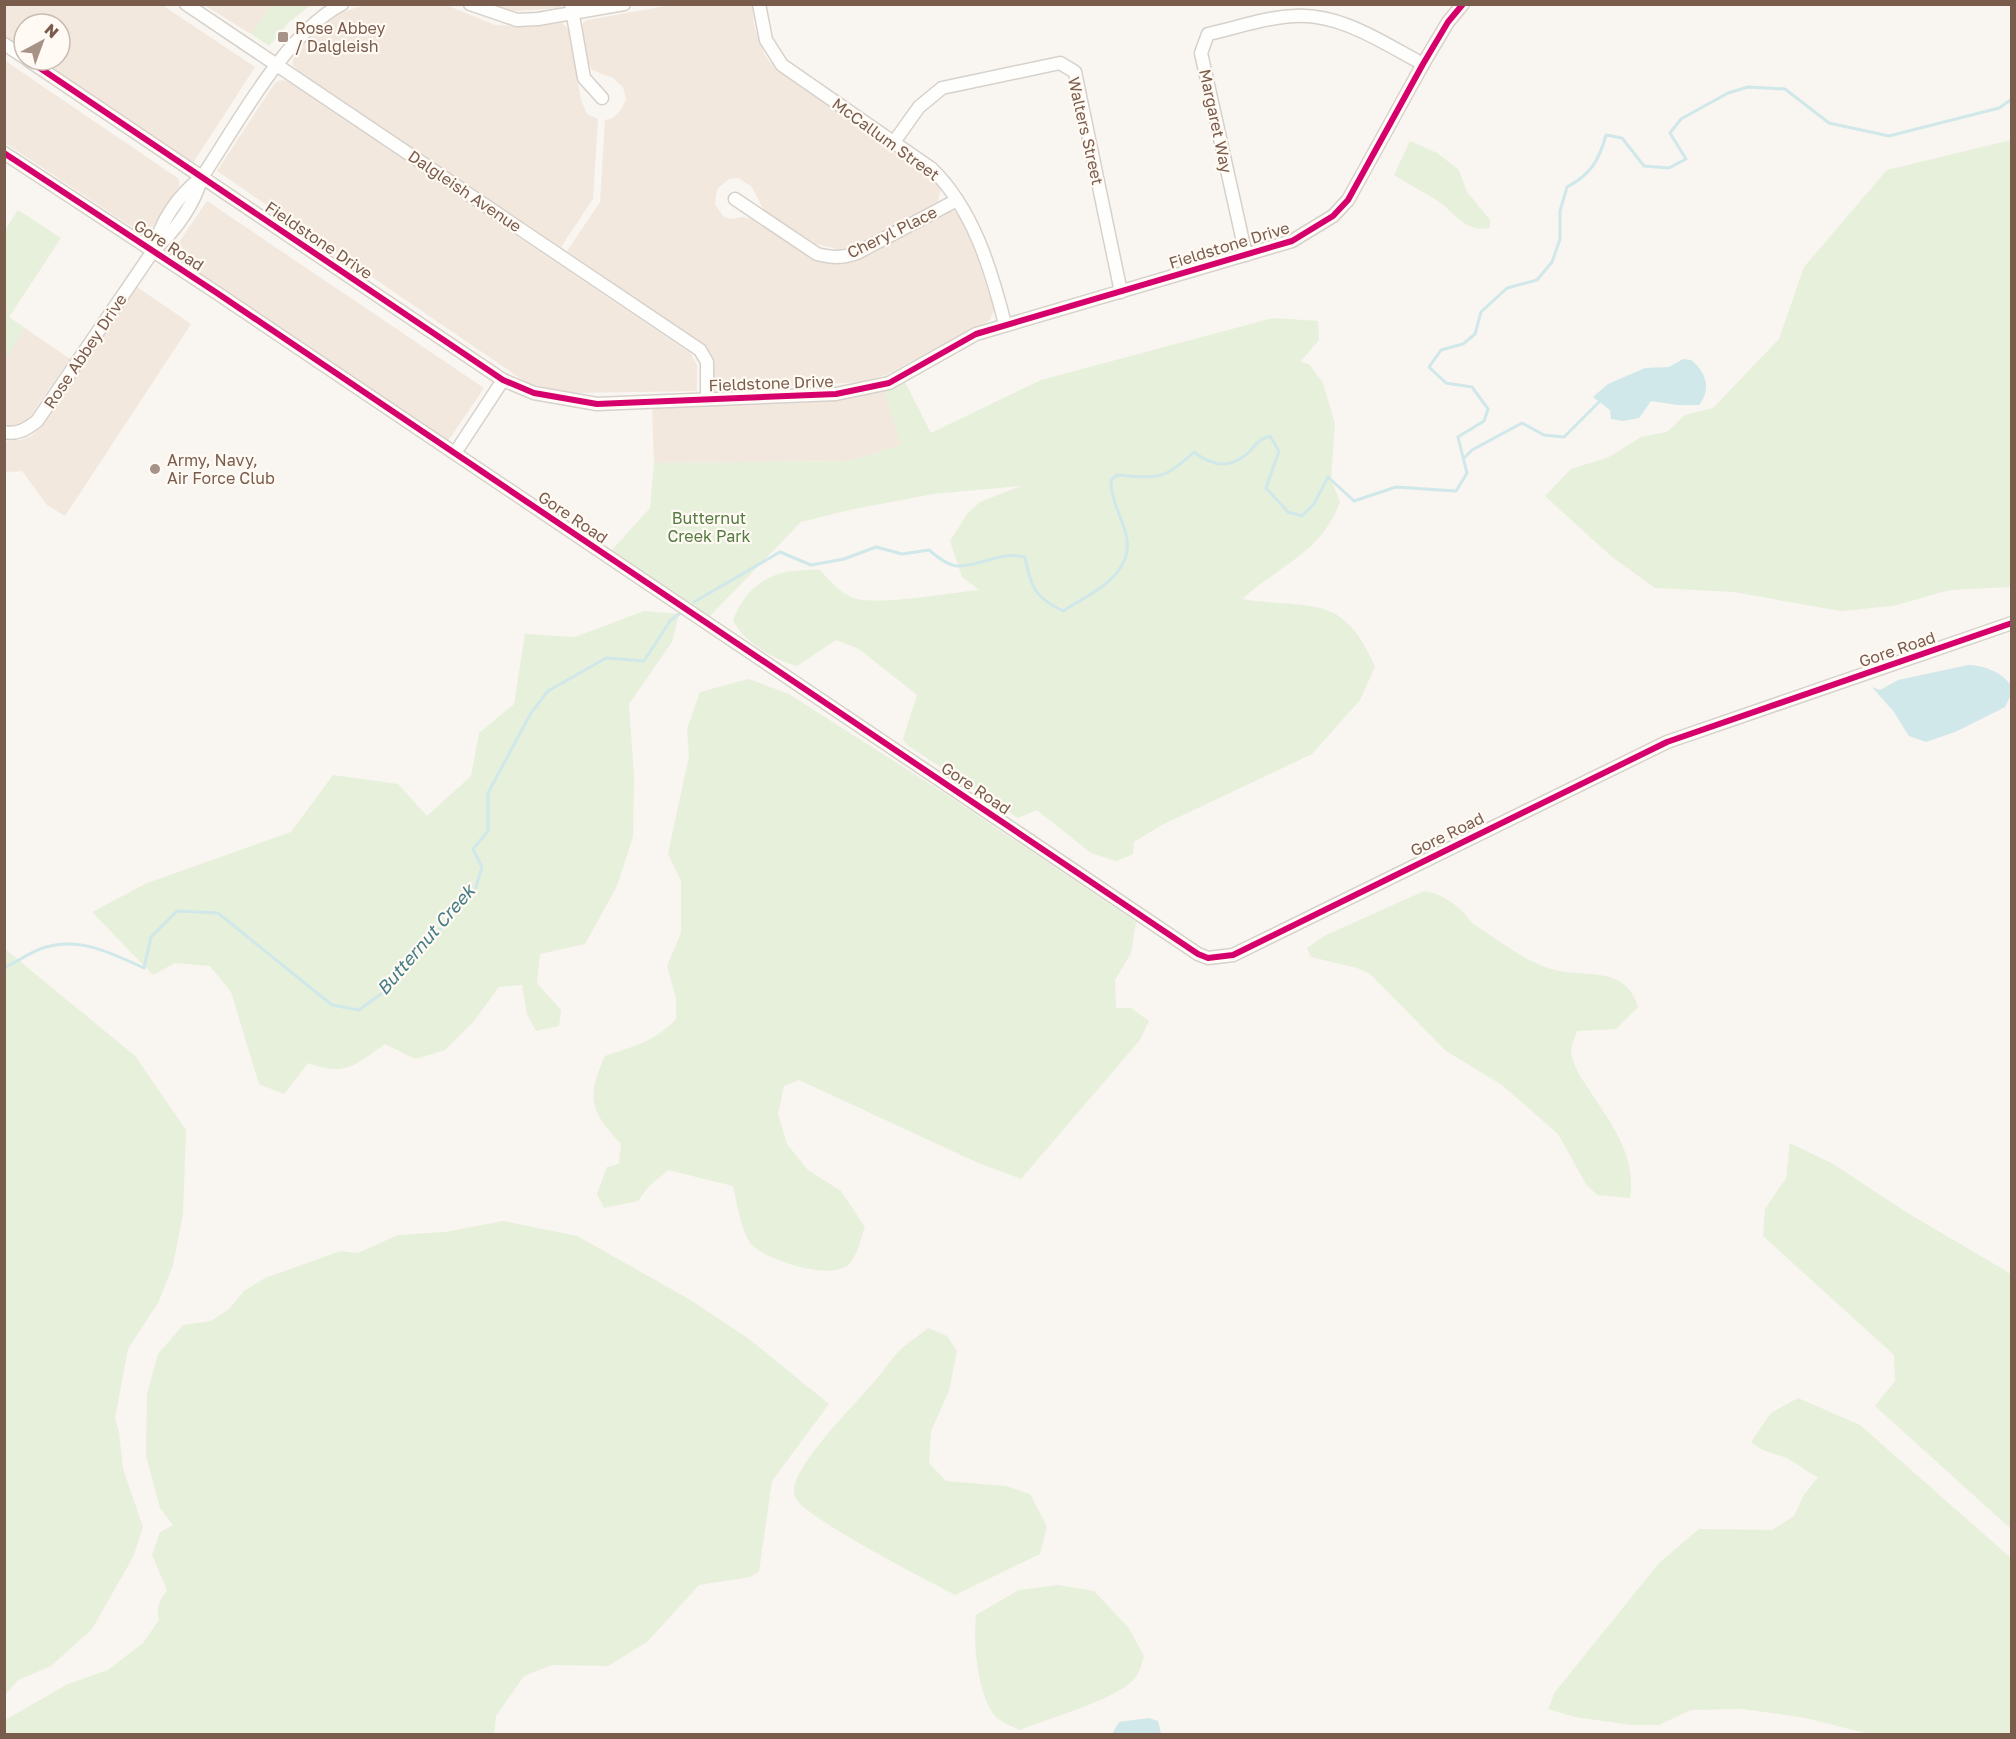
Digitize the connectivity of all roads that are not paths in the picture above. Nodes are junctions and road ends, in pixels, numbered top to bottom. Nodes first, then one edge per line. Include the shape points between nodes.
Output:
1 (186, 4) edge
2 (342, 4) edge
3 (470, 4) edge
4 (624, 4) edge
5 (759, 4) edge
6 (1463, 4) edge
7 (572, 9) edge
8 (1423, 64) junction
9 (277, 65) junction
10 (46, 72) edge
11 (602, 98) dead end
12 (894, 142) junction
13 (4, 153) edge
14 (202, 177) junction
15 (735, 199) dead end
16 (957, 200) junction
17 (153, 251) junction
18 (1246, 255) junction
19 (1121, 292) junction
20 (1005, 324) junction
21 (503, 380) junction
22 (707, 399) junction
23 (4, 432) edge
24 (455, 453) junction
25 (2012, 623) edge

1 - 9 street, Dalgleish Avenue
2 - 9 street, Rose Abbey Drive via 307,28
3 - 7 street via 517,20
4 - 7 street
5 - 12 street, McCallum Street via 766,40 782,65
6 - 8 street, Fieldstone Drive
7 - 11 street via 584,78
8 - 18 street, Fieldstone Drive via 1348,201 1316,229 1293,241
8 - 18 street, Margaret Way via 1324,17 1293,16 1208,34 1201,53
9 - 14 street, Rose Abbey Drive
9 - 22 street, Dalgleish Avenue via 700,350 707,362
10 - 14 street, Fieldstone Drive
12 - 16 street, McCallum Street via 932,169
12 - 19 street, Walters Street via 918,107 942,88 1060,63 1069,66 1075,72
13 - 17 street, Gore Road
14 - 17 street, Rose Abbey Drive via 184,190 161,225
14 - 21 street, Fieldstone Drive
15 - 16 street, Cheryl Place via 817,254 845,257
16 - 20 street, McCallum Street via 973,225
17 - 23 street, Rose Abbey Drive via 37,421 26,430
17 - 24 street, Gore Road
18 - 19 street, Fieldstone Drive
19 - 20 street, Fieldstone Drive
20 - 22 street, Fieldstone Drive via 976,334 908,375 861,391
21 - 22 street, Fieldstone Drive via 534,393 597,404
21 - 24 street
24 - 25 street, Gore Road via 1208,958 1233,955 1667,742

